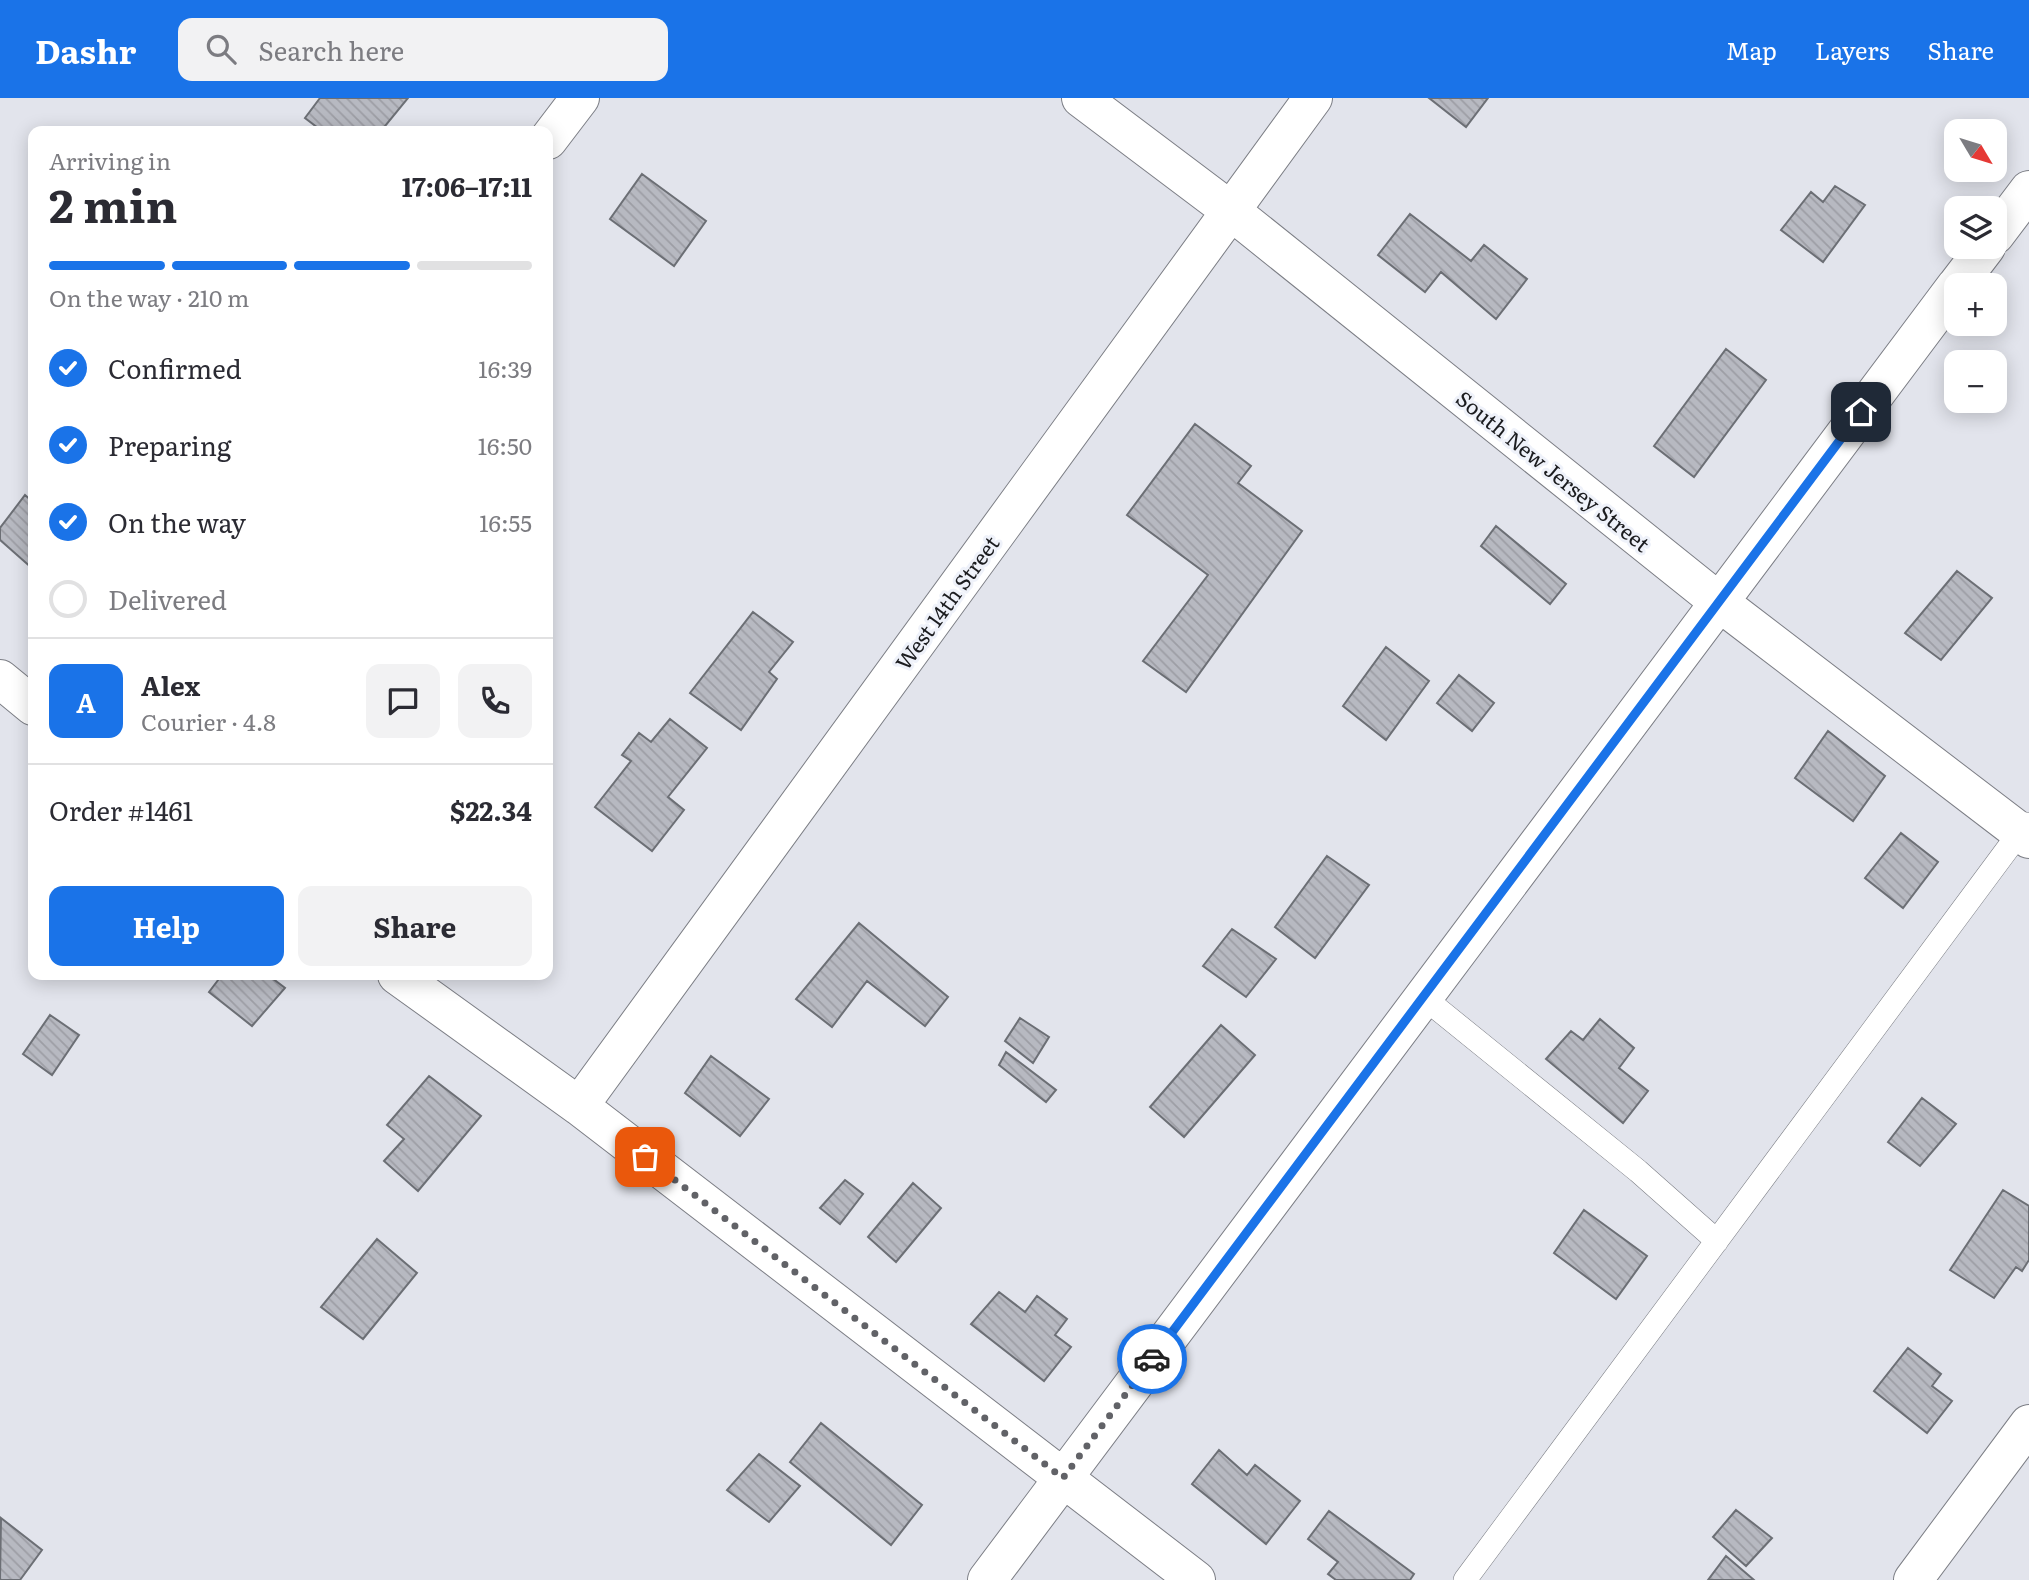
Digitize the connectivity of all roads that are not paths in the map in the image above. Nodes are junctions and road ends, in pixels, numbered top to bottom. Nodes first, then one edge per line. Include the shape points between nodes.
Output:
1 (579, 98) edge
2 (1081, 98) edge
3 (1313, 98) edge
4 (553, 133) edge
5 (2029, 190) edge
6 (1231, 211) junction
7 (2007, 219) edge
8 (1944, 303) edge
9 (1719, 602) junction
10 (0, 679) edge
11 (28, 702) edge
12 (2026, 831) edge
13 (404, 980) edge
14 (1423, 997) junction
15 (579, 1106) junction
16 (1717, 1241) junction
17 (2029, 1424) edge
18 (1063, 1478) junction
19 (987, 1580) edge
20 (1196, 1580) edge
21 (1465, 1580) edge
22 (1913, 1580) edge

1 - 4 street
2 - 6 street, South New Jersey Street
3 - 6 street, West 14th Street
5 - 7 street
6 - 9 street, South New Jersey Street
6 - 15 street, West 14th Street
8 - 9 street
9 - 12 street, South New Jersey Street
9 - 14 street
10 - 11 street
12 - 16 lane
13 - 15 street
14 - 16 lane
14 - 18 street
15 - 18 street
16 - 21 lane
17 - 22 street
18 - 19 street
18 - 20 street

